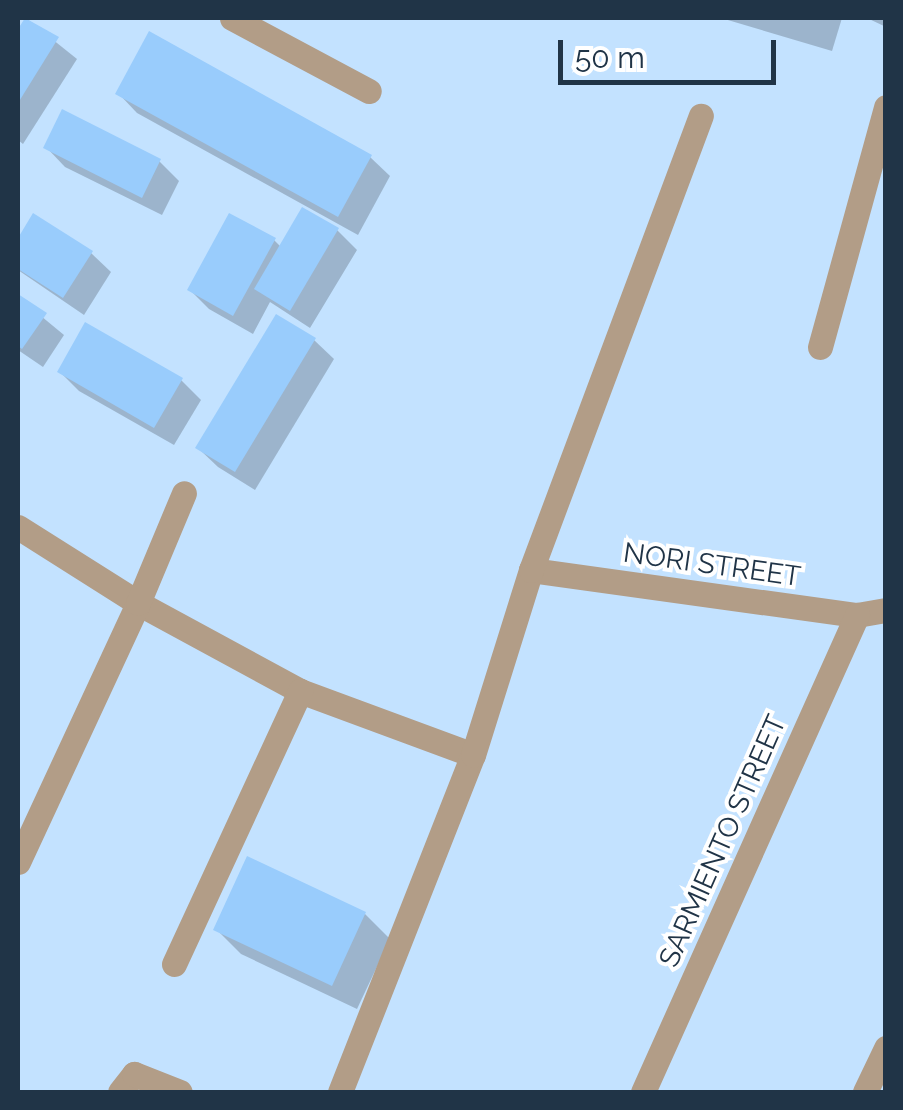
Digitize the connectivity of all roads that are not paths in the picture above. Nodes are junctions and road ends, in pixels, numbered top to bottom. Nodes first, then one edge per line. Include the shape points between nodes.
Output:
1 (232, 18) edge
2 (369, 91) dead end
3 (886, 106) edge
4 (701, 116) dead end
5 (820, 347) dead end
6 (184, 493) dead end
7 (18, 526) edge
8 (531, 570) junction
9 (138, 603) junction
10 (886, 610) edge
11 (857, 615) junction
12 (300, 691) junction
13 (473, 755) junction
14 (18, 862) edge
15 (174, 964) dead end
16 (886, 1048) edge
17 (127, 1083) edge
18 (180, 1092) edge
19 (340, 1092) edge
20 (643, 1092) edge
21 (866, 1092) edge

1 - 2 street
3 - 5 street
4 - 8 street
6 - 9 street
7 - 9 street
8 - 11 street, NORI STREET
8 - 13 street
9 - 12 street
9 - 14 street
10 - 11 street, NORI STREET
11 - 20 street, SARMIENTO STREET
12 - 13 street
12 - 15 street
13 - 19 street
16 - 21 street
17 - 18 street

